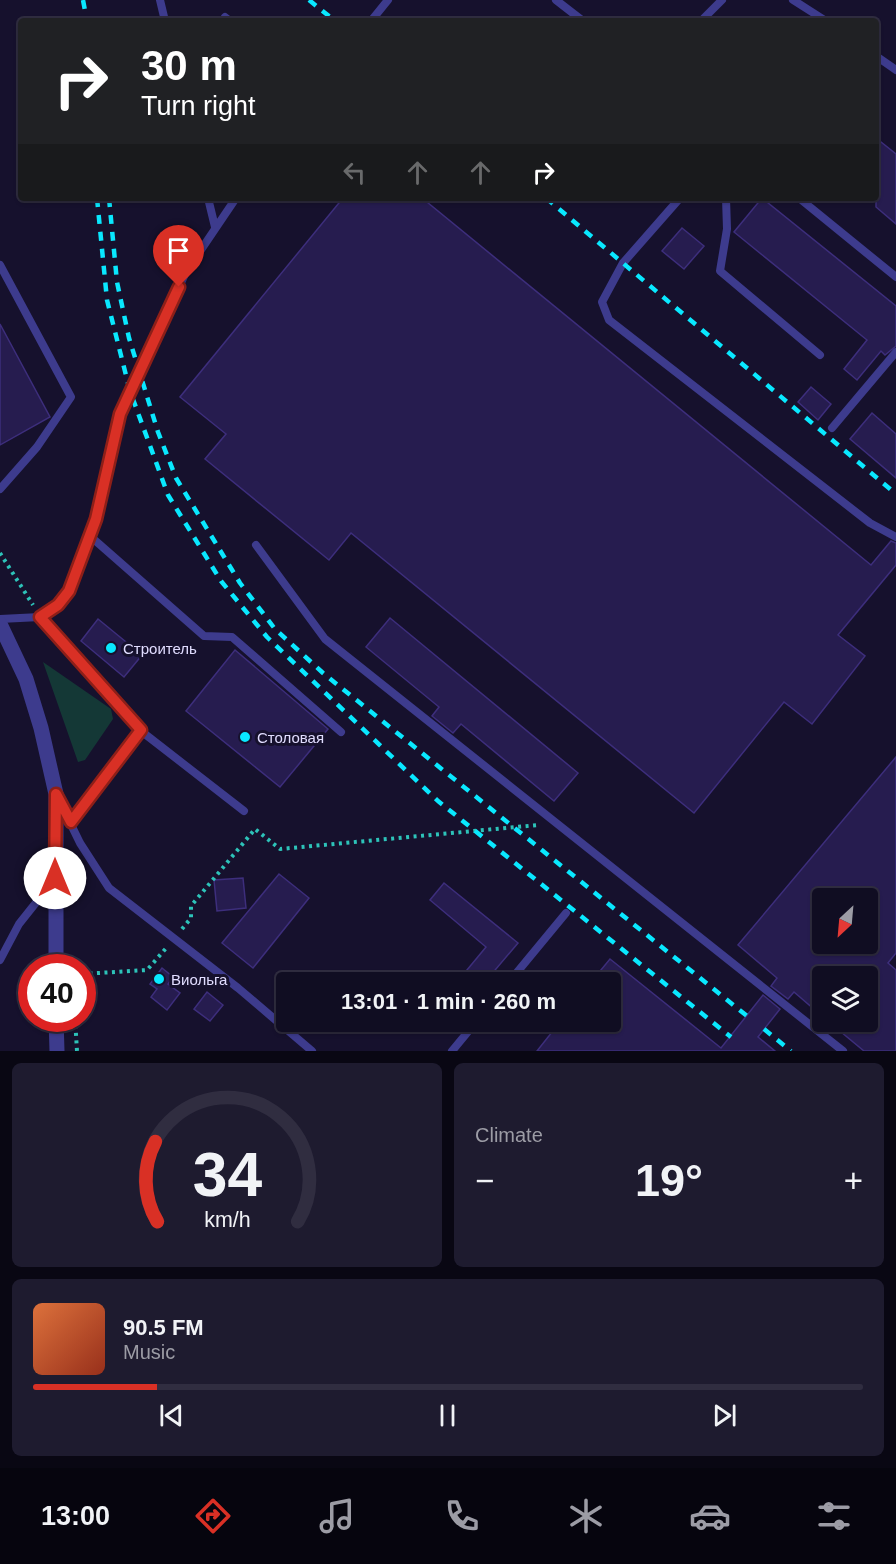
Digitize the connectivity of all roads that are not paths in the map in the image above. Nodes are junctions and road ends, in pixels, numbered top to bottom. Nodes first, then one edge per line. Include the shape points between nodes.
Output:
1 (160, 0) edge
2 (388, 0) edge
3 (556, 0) edge
4 (722, 0) edge
5 (793, 0) edge
6 (164, 18) edge
7 (373, 18) edge
8 (579, 18) edge
9 (704, 18) edge
10 (821, 18) edge
11 (879, 58) edge
12 (896, 70) edge
13 (209, 201) edge
14 (234, 201) edge
15 (677, 201) edge
16 (726, 201) edge
17 (803, 201) edge
18 (215, 227) junction
19 (0, 265) edge
20 (896, 277) edge
21 (896, 352) edge
22 (820, 355) dead end
23 (832, 428) dead end
24 (0, 489) edge
25 (90, 536) junction
26 (896, 537) edge
27 (256, 545) dead end
28 (40, 617) junction
29 (0, 619) edge
30 (0, 624) edge
31 (141, 730) junction
32 (341, 732) dead end
33 (56, 794) junction
34 (244, 811) dead end
35 (71, 822) junction
36 (55, 878) junction
37 (566, 913) dead end
38 (56, 954) edge
39 (0, 960) edge
40 (516, 972) edge
41 (56, 1032) edge
42 (468, 1032) edge
43 (57, 1051) edge
44 (312, 1051) edge
45 (452, 1051) edge
46 (843, 1051) edge

1 - 6 lane
2 - 7 lane
3 - 8 lane
4 - 9 lane
5 - 10 lane
11 - 12 lane
13 - 18 lane
14 - 18 lane
15 - 26 lane via 623,263 602,302 609,320 870,522
16 - 22 lane via 727,229 720,271
17 - 20 lane
18 - 25 lane via 186,272 120,414
19 - 24 lane via 71,397 37,447
21 - 23 lane
25 - 28 lane via 69,591 58,605
25 - 32 lane via 204,636 232,637
27 - 46 lane via 325,639
28 - 29 lane
28 - 31 lane
30 - 33 street via 26,679
31 - 34 lane
31 - 35 lane
33 - 35 lane
33 - 36 street
35 - 44 lane via 109,888
36 - 38 street
36 - 39 lane via 19,924
37 - 40 lane
41 - 43 street
42 - 45 lane

